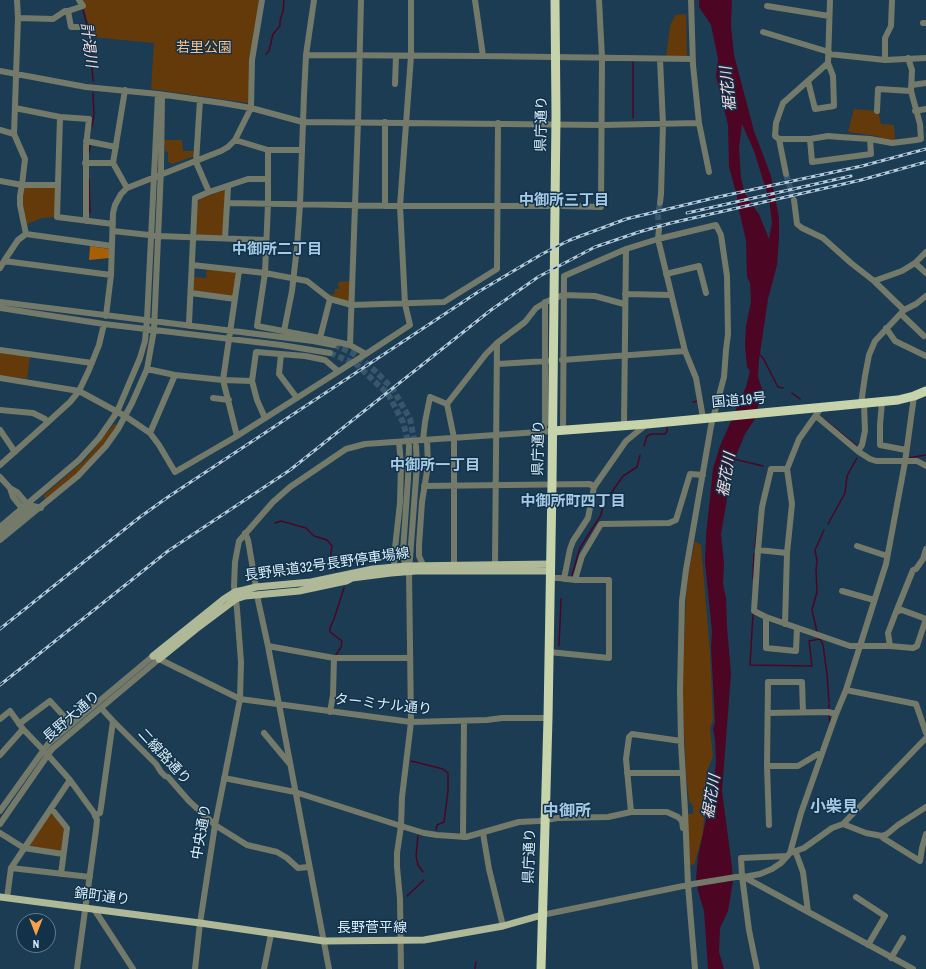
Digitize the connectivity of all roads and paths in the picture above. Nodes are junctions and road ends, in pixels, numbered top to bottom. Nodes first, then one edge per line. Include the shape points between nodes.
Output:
1 (18, 0) edge
2 (79, 0) edge
3 (262, 0) edge
4 (314, 0) edge
5 (361, 0) edge
6 (411, 0) edge
7 (475, 0) edge
8 (556, 0) edge
9 (599, 0) edge
10 (691, 0) edge
11 (830, 0) edge
12 (892, 0) edge
13 (767, 6) dead end
14 (68, 11) junction
15 (829, 16) junction
16 (18, 18) junction
17 (86, 27) dead end
18 (763, 32) dead end
19 (829, 53) junction
20 (306, 55) junction
21 (360, 55) junction
22 (396, 56) junction
23 (412, 56) junction
24 (483, 56) junction
25 (556, 57) junction
26 (602, 58) junction
27 (908, 58) junction
28 (926, 58) edge
29 (660, 59) junction
30 (692, 59) junction
31 (885, 60) junction
32 (828, 63) junction
33 (0, 71) edge
34 (16, 74) junction
35 (808, 82) junction
36 (926, 83) edge
37 (395, 84) dead end
38 (911, 88) junction
39 (125, 90) junction
40 (160, 94) junction
41 (200, 100) junction
42 (15, 108) junction
43 (251, 108) junction
44 (926, 109) edge
45 (877, 110) dead end
46 (915, 111) junction
47 (60, 117) junction
48 (303, 122) junction
49 (358, 122) junction
50 (385, 122) junction
51 (407, 122) junction
52 (498, 123) junction
53 (699, 123) junction
54 (556, 124) junction
55 (663, 124) junction
56 (603, 125) junction
57 (0, 130) edge
58 (14, 134) junction
59 (779, 139) junction
60 (810, 139) junction
61 (870, 139) junction
62 (923, 139) edge
63 (235, 140) junction
64 (86, 141) junction
65 (116, 147) junction
66 (268, 150) junction
67 (301, 150) junction
68 (196, 162) junction
69 (85, 163) junction
70 (113, 164) junction
71 (709, 172) dead end
72 (786, 174) tunnel mouth
73 (158, 175) junction
74 (267, 179) junction
75 (0, 182) edge
76 (22, 185) junction
77 (58, 185) junction
78 (228, 187) junction
79 (127, 188) junction
80 (209, 192) junction
81 (794, 200) tunnel mouth
82 (227, 203) junction
83 (660, 203) tunnel mouth
84 (268, 204) junction
85 (300, 204) junction
86 (355, 205) junction
87 (385, 206) junction
88 (400, 206) junction
89 (498, 206) junction
90 (548, 206) dead end
91 (563, 206) dead end
92 (86, 221) junction
93 (113, 227) junction
94 (659, 229) tunnel mouth
95 (26, 234) junction
96 (155, 235) junction
97 (193, 238) junction
98 (225, 238) junction
99 (658, 239) junction
100 (266, 240) junction
101 (112, 246) junction
102 (626, 249) junction
103 (926, 252) edge
104 (4, 261) junction
105 (915, 264) junction
106 (192, 265) junction
107 (0, 268) edge
108 (239, 271) junction
109 (265, 273) junction
110 (926, 273) edge
111 (666, 274) junction
112 (111, 275) junction
113 (294, 278) junction
114 (874, 281) junction
115 (191, 293) junction
116 (706, 293) dead end
117 (625, 294) junction
118 (564, 295) junction
119 (671, 295) junction
120 (926, 296) edge
121 (235, 299) junction
122 (330, 299) junction
123 (0, 302) edge
124 (545, 302) junction
125 (405, 304) junction
126 (624, 304) junction
127 (352, 305) junction
128 (0, 308) edge
129 (902, 312) junction
130 (106, 316) junction
131 (147, 320) junction
132 (155, 321) junction
133 (104, 324) junction
134 (190, 326) junction
135 (886, 328) junction
136 (146, 329) junction
137 (154, 330) junction
138 (284, 331) junction
139 (231, 332) junction
140 (924, 336) dead end
141 (320, 338) junction
142 (229, 339) junction
143 (497, 343) junction
144 (350, 345) junction
145 (334, 346) tunnel mouth
146 (0, 350) edge
147 (685, 351) junction
148 (330, 353) tunnel mouth
149 (281, 354) junction
150 (366, 354) junction
151 (624, 356) junction
152 (926, 356) edge
153 (563, 360) junction
154 (546, 362) junction
155 (92, 363) junction
156 (498, 364) junction
157 (146, 369) junction
158 (338, 371) junction
159 (175, 375) junction
160 (0, 378) edge
161 (223, 380) junction
162 (252, 381) junction
163 (79, 391) junction
164 (926, 391) edge
165 (914, 396) junction
166 (213, 398) dead end
167 (297, 398) junction
168 (229, 400) junction
169 (882, 402) junction
170 (447, 404) junction
171 (862, 404) junction
172 (0, 410) edge
173 (117, 412) junction
174 (818, 412) junction
175 (126, 416) junction
176 (716, 417) junction
177 (265, 418) junction
178 (703, 418) junction
179 (47, 423) junction
180 (648, 424) junction
181 (624, 425) junction
182 (0, 430) edge
183 (563, 430) junction
184 (553, 431) junction
185 (542, 432) junction
186 (150, 433) junction
187 (497, 435) junction
188 (237, 436) junction
189 (454, 438) junction
190 (425, 440) junction
191 (399, 442) junction
192 (409, 446) tunnel mouth
193 (416, 446) tunnel mouth
194 (859, 449) junction
195 (15, 452) junction
196 (905, 457) junction
197 (0, 465) edge
198 (926, 466) edge
199 (787, 469) junction
200 (703, 475) junction
201 (0, 477) edge
202 (552, 484) junction
203 (496, 485) junction
204 (424, 486) junction
205 (454, 486) junction
206 (594, 487) junction
207 (25, 506) junction
208 (41, 508) junction
209 (0, 526) edge
210 (0, 533) edge
211 (245, 533) junction
212 (0, 540) edge
213 (857, 546) dead end
214 (926, 549) edge
215 (758, 550) junction
216 (787, 553) junction
217 (888, 556) junction
218 (924, 560) edge
219 (423, 565) junction
220 (454, 565) junction
221 (495, 565) junction
222 (394, 567) junction
223 (408, 567) junction
224 (550, 571) junction
225 (564, 580) junction
226 (575, 580) junction
227 (258, 591) junction
228 (842, 591) dead end
229 (236, 596) junction
230 (874, 600) junction
231 (896, 612) junction
232 (766, 617) junction
233 (785, 624) junction
234 (797, 628) junction
235 (859, 645) junction
236 (268, 646) junction
237 (890, 646) junction
238 (549, 652) junction
239 (152, 657) junction
240 (334, 658) junction
241 (410, 658) junction
242 (147, 669) junction
243 (846, 690) junction
244 (240, 700) junction
245 (279, 704) junction
246 (102, 708) junction
247 (330, 712) junction
248 (803, 712) junction
249 (768, 713) junction
250 (836, 714) junction
251 (548, 718) junction
252 (0, 719) edge
253 (113, 721) junction
254 (464, 721) junction
255 (411, 722) junction
256 (71, 724) junction
257 (21, 727) junction
258 (264, 733) dead end
259 (926, 733) edge
260 (926, 738) edge
261 (681, 741) junction
262 (45, 752) junction
263 (0, 755) edge
264 (821, 756) junction
265 (290, 763) junction
266 (767, 766) junction
267 (627, 773) junction
268 (682, 773) junction
269 (224, 778) junction
270 (70, 780) junction
271 (295, 792) junction
272 (926, 807) edge
273 (51, 808) junction
274 (0, 811) edge
275 (631, 812) junction
276 (2, 816) edge
277 (96, 816) junction
278 (546, 820) junction
279 (0, 824) edge
280 (843, 824) junction
281 (215, 825) junction
282 (769, 825) dead end
283 (401, 826) junction
284 (0, 833) edge
285 (483, 833) junction
286 (926, 834) edge
287 (882, 836) junction
288 (463, 837) junction
289 (687, 847) junction
290 (24, 848) junction
291 (790, 853) junction
292 (64, 854) junction
293 (309, 867) junction
294 (11, 868) junction
295 (61, 874) junction
296 (741, 876) junction
297 (90, 877) junction
298 (691, 885) junction
299 (4, 897) edge
300 (856, 897) dead end
301 (86, 908) junction
302 (94, 909) junction
303 (808, 912) junction
304 (542, 915) junction
305 (200, 923) junction
306 (503, 926) junction
307 (271, 934) junction
308 (903, 938) dead end
309 (324, 941) junction
310 (401, 941) junction
311 (868, 945) junction
312 (891, 958) junction
313 (77, 969) edge
314 (133, 969) edge
315 (195, 969) edge
316 (264, 969) edge
317 (329, 969) edge
318 (401, 969) edge
319 (542, 969) edge
320 (695, 969) edge
321 (757, 969) edge
322 (912, 969) edge

1 - 16 street
2 - 14 street via 83,6
3 - 43 street via 252,60
4 - 20 street
5 - 21 street
6 - 23 street
7 - 24 street
8 - 25 highway, 県庁通り
9 - 26 street
10 - 30 street
11 - 15 street
12 - 31 street via 891,26 885,38
13 - 15 street
14 - 16 street via 53,18
14 - 17 street via 71,27
15 - 19 street
16 - 34 street
18 - 19 street
19 - 31 street
19 - 32 street
20 - 21 street
20 - 48 street
21 - 22 street
21 - 49 street
22 - 23 street
22 - 37 street
23 - 24 street
23 - 51 street
24 - 25 street
25 - 26 street
25 - 54 highway, 県庁通り
26 - 29 street
26 - 56 street
27 - 28 street
27 - 31 street
27 - 38 street via 912,70
29 - 30 street
29 - 55 street
30 - 53 street
32 - 35 street
32 - 35 street via 833,76 834,106 815,109
33 - 34 street
34 - 39 street via 86,87
34 - 42 street
35 - 59 street via 783,103 776,123 775,136
36 - 38 street
38 - 45 street via 878,89
38 - 46 street
39 - 40 street
39 - 65 street
40 - 41 street
40 - 73 street
41 - 43 street
41 - 68 street
42 - 47 street
42 - 58 street
43 - 48 street
43 - 63 street
44 - 46 street
46 - 62 street
47 - 64 street via 89,119
47 - 77 street
48 - 49 street
48 - 67 street
49 - 50 street
49 - 86 street
50 - 51 street
50 - 87 street
51 - 52 street
51 - 88 street
52 - 54 street
52 - 89 street
53 - 55 street
53 - 71 street
54 - 56 street
54 - 184 highway, 県庁通り
55 - 56 street
55 - 83 street
56 - 91 street via 602,207
57 - 58 street
58 - 76 street via 26,159
59 - 60 street
59 - 72 street
60 - 61 street via 828,136
60 - 61 street via 812,162 871,154
61 - 62 street via 892,144
63 - 66 street
63 - 68 street via 222,151
64 - 65 street
64 - 69 street
65 - 70 street
66 - 67 street
66 - 74 street
67 - 85 street
68 - 73 street
68 - 80 street
69 - 70 street
69 - 92 street
70 - 79 street
73 - 79 street
73 - 96 street
74 - 78 street via 248,179
74 - 84 street
75 - 76 street
76 - 77 street
76 - 95 street via 20,205
77 - 92 street via 57,217
78 - 80 street
78 - 82 street
79 - 93 street via 115,205
80 - 97 street via 195,198
81 - 114 street via 797,224 823,238
82 - 84 street
82 - 98 street
84 - 85 street
84 - 100 street
85 - 86 street
85 - 113 street
86 - 87 street
86 - 127 street
87 - 88 street
88 - 89 street
88 - 125 street
89 - 90 street
89 - 125 street via 497,269 444,302
92 - 93 street
93 - 96 street
93 - 101 street
94 - 99 street
95 - 101 street
95 - 104 street via 18,240
96 - 97 street
96 - 131 street
96 - 132 street
97 - 98 street
97 - 106 street
98 - 100 street
99 - 102 street
99 - 111 street
99 - 176 street via 716,225 720,235 727,276 728,334 724,377
100 - 109 street
101 - 112 street
102 - 117 street
102 - 118 street via 564,276
103 - 105 street
104 - 107 street
104 - 112 street
105 - 110 street
105 - 114 street
106 - 108 street
106 - 115 street
108 - 109 street
108 - 121 street
109 - 113 street
109 - 138 street via 257,326
111 - 116 street via 699,266
111 - 119 street
112 - 130 street
113 - 122 street via 307,281
113 - 138 street
114 - 129 street
115 - 121 street
115 - 134 street
117 - 119 street
117 - 126 street
118 - 124 street
118 - 126 street via 595,296
118 - 153 street
119 - 147 street
120 - 129 street
121 - 139 street
122 - 127 street
122 - 141 street
123 - 130 street
124 - 143 street via 536,308 525,322
124 - 154 street
125 - 127 street
125 - 150 street via 410,325
126 - 151 street
127 - 144 street
128 - 133 street
129 - 135 street
129 - 140 street
130 - 131 street
131 - 132 street
131 - 136 street
132 - 134 street
132 - 137 street
133 - 136 street
133 - 155 street
134 - 139 street
135 - 152 street via 895,341
135 - 171 street via 875,341 870,355
136 - 137 street
136 - 173 street via 140,358
137 - 142 street
137 - 157 street
138 - 141 street
139 - 142 street
139 - 145 street via 313,341
141 - 144 street
142 - 148 street
142 - 161 street
143 - 156 street
143 - 170 street
144 - 150 street
146 - 155 street
147 - 151 street
147 - 178 street via 696,378
149 - 158 street via 325,360
149 - 162 street via 256,352
149 - 167 street via 279,374
150 - 158 street
151 - 153 street
151 - 181 street
153 - 183 street
154 - 156 street
154 - 185 street via 545,424
155 - 163 street
156 - 187 street
157 - 159 street
157 - 175 street
158 - 167 street
159 - 161 street
159 - 186 street
160 - 163 street
161 - 162 street
161 - 168 street
162 - 177 street
163 - 173 street
163 - 179 street
164 - 165 highway, 国道19号
165 - 169 highway, 国道19号
165 - 196 street
166 - 168 street
167 - 177 street
168 - 188 street
169 - 171 highway, 国道19号
169 - 196 street via 880,445
170 - 189 street
170 - 190 street via 430,397 425,422
171 - 174 highway, 国道19号
171 - 194 street via 865,431
172 - 179 street via 33,413
173 - 175 street
173 - 207 street via 79,460
174 - 176 highway, 国道19号 via 782,411
174 - 194 street
174 - 199 street via 799,439
175 - 186 street
175 - 208 street via 106,446 88,466
176 - 178 highway, 国道19号
176 - 200 street
177 - 188 street
178 - 180 highway, 国道19号
179 - 195 street
180 - 181 highway, 国道19号
180 - 206 street via 626,442
181 - 183 highway, 国道19号
182 - 195 street
183 - 184 highway, 国道19号
184 - 185 street, 中央通り
184 - 202 highway, 県庁通り
185 - 187 street, 中央通り
186 - 188 street via 175,472
187 - 189 street, 中央通り
187 - 203 street
189 - 190 street, 中央通り
189 - 205 street
190 - 191 street, 中央通り
190 - 204 street via 428,466
191 - 211 street, 中央通り via 365,444 342,450 290,487
191 - 222 street via 401,490
192 - 223 street via 403,551
193 - 223 street via 417,465
194 - 196 street via 876,461
195 - 197 street
196 - 198 street
196 - 217 street
199 - 215 street via 771,469 762,507
199 - 216 street via 792,504
200 - 226 street via 690,474 676,520 669,523 601,524 582,556
200 - 261 street via 682,601
201 - 207 street via 10,488 13,496
202 - 203 street
202 - 206 street via 590,484
202 - 224 highway, 県庁通り
203 - 205 street
203 - 221 street
204 - 205 street
204 - 219 street via 419,545
205 - 220 street
206 - 225 street via 588,518 570,549
207 - 209 street
208 - 210 street via 33,506
208 - 212 street
211 - 227 street
211 - 229 street, 中央通り via 239,540 237,550 234,574
213 - 217 street
214 - 218 street
215 - 216 street
215 - 232 street via 754,610
216 - 233 street
217 - 230 street
218 - 231 street via 913,570
219 - 220 main road, 長野県道32号長野停車場線
219 - 223 main road, 長野県道32号長野停車場線
220 - 221 main road, 長野県道32号長野停車場線
221 - 224 main road, 長野県道32号長野停車場線
222 - 223 main road, 長野県道32号長野停車場線
222 - 227 main road, 長野県道32号長野停車場線
223 - 224 main road, 長野県道32号長野停車場線
223 - 227 main road, 長野県道32号長野停車場線 via 299,592
223 - 241 street
224 - 225 street
224 - 238 highway, 県庁通り
225 - 226 street
226 - 238 street via 609,580 609,658
227 - 229 main road, 長野県道32号長野停車場線
227 - 236 street
228 - 230 street
229 - 239 main road, 長野県道32号長野停車場線 via 224,599 207,611
229 - 244 street, 中央通り via 241,662
230 - 235 street
231 - 237 street via 888,633
231 - 237 street via 902,610 926,619 917,646
232 - 233 street
232 - 234 street via 766,648 796,650
233 - 234 street
234 - 235 street via 850,646
235 - 237 street
235 - 243 street
236 - 240 street
236 - 245 street
238 - 251 highway, 県庁通り
239 - 242 street, 長野大通り
239 - 242 street
239 - 244 street
239 - 256 street, 長野大通り
240 - 241 street
240 - 247 street
241 - 255 street
242 - 246 street, 長野大通り
243 - 250 street
243 - 259 street via 916,704
244 - 245 street, ターミナル通り
244 - 269 street, 中央通り
245 - 247 street, ターミナル通り
245 - 265 street
246 - 253 street, 二線路通り
246 - 262 street, 長野大通り
247 - 255 street, ターミナル通り
248 - 249 street
248 - 249 street via 802,682 768,682
248 - 250 street
249 - 266 street
250 - 264 street
251 - 254 street, ターミナル通り
251 - 278 highway, 県庁通り
252 - 257 street via 10,711
253 - 277 street via 100,813
253 - 281 street, 二線路通り
254 - 255 street, ターミナル通り
254 - 288 street
255 - 283 street
256 - 257 street via 50,701
256 - 262 street, 長野大通り
257 - 262 street
257 - 263 street
258 - 265 street
260 - 280 street
261 - 267 street via 632,734 629,737 626,759
261 - 268 street
262 - 270 street
262 - 274 street, 長野大通り
262 - 276 street, 長野大通り
264 - 266 street via 818,754 798,766
264 - 291 street
265 - 271 street
266 - 282 street
267 - 268 street
267 - 275 street
268 - 289 street
269 - 271 street
269 - 281 street, 中央通り
270 - 273 street
270 - 277 street
271 - 283 street
271 - 293 street
272 - 287 street
273 - 290 street
273 - 292 street via 67,828
275 - 278 street via 608,817
275 - 289 street via 667,812 678,817 682,821
276 - 279 street, 長野大通り
277 - 297 street
278 - 285 street via 519,822
278 - 304 highway, 県庁通り
280 - 287 street
280 - 291 street via 832,828 804,848
281 - 293 street, 二線路通り via 247,845 277,852 298,868
281 - 305 street, 中央通り
283 - 288 street via 424,833
283 - 310 street via 397,860
284 - 290 street
285 - 288 street
285 - 306 street
286 - 287 street via 920,861
289 - 298 street
290 - 292 street
290 - 294 street
291 - 296 street via 772,869 760,874
291 - 296 street via 741,858
291 - 303 street via 796,853 803,872
292 - 295 street
293 - 309 street
294 - 295 street
294 - 299 street
295 - 297 street
296 - 298 street
296 - 303 street
296 - 321 street
297 - 301 street
298 - 304 street
298 - 320 street
299 - 301 main road, 錦町通り
300 - 311 street via 885,916
301 - 302 main road, 錦町通り
301 - 313 street
302 - 305 main road, 錦町通り
302 - 314 street
303 - 311 street
304 - 306 main road, 長野菅平線
304 - 319 highway, 県庁通り
305 - 307 main road, 長野菅平線
305 - 315 street, 中央通り
306 - 310 main road, 長野菅平線 via 440,938
307 - 309 main road, 長野菅平線
307 - 316 street
308 - 312 street
309 - 310 main road, 長野菅平線
309 - 317 street
310 - 318 street
311 - 312 street
312 - 322 street

